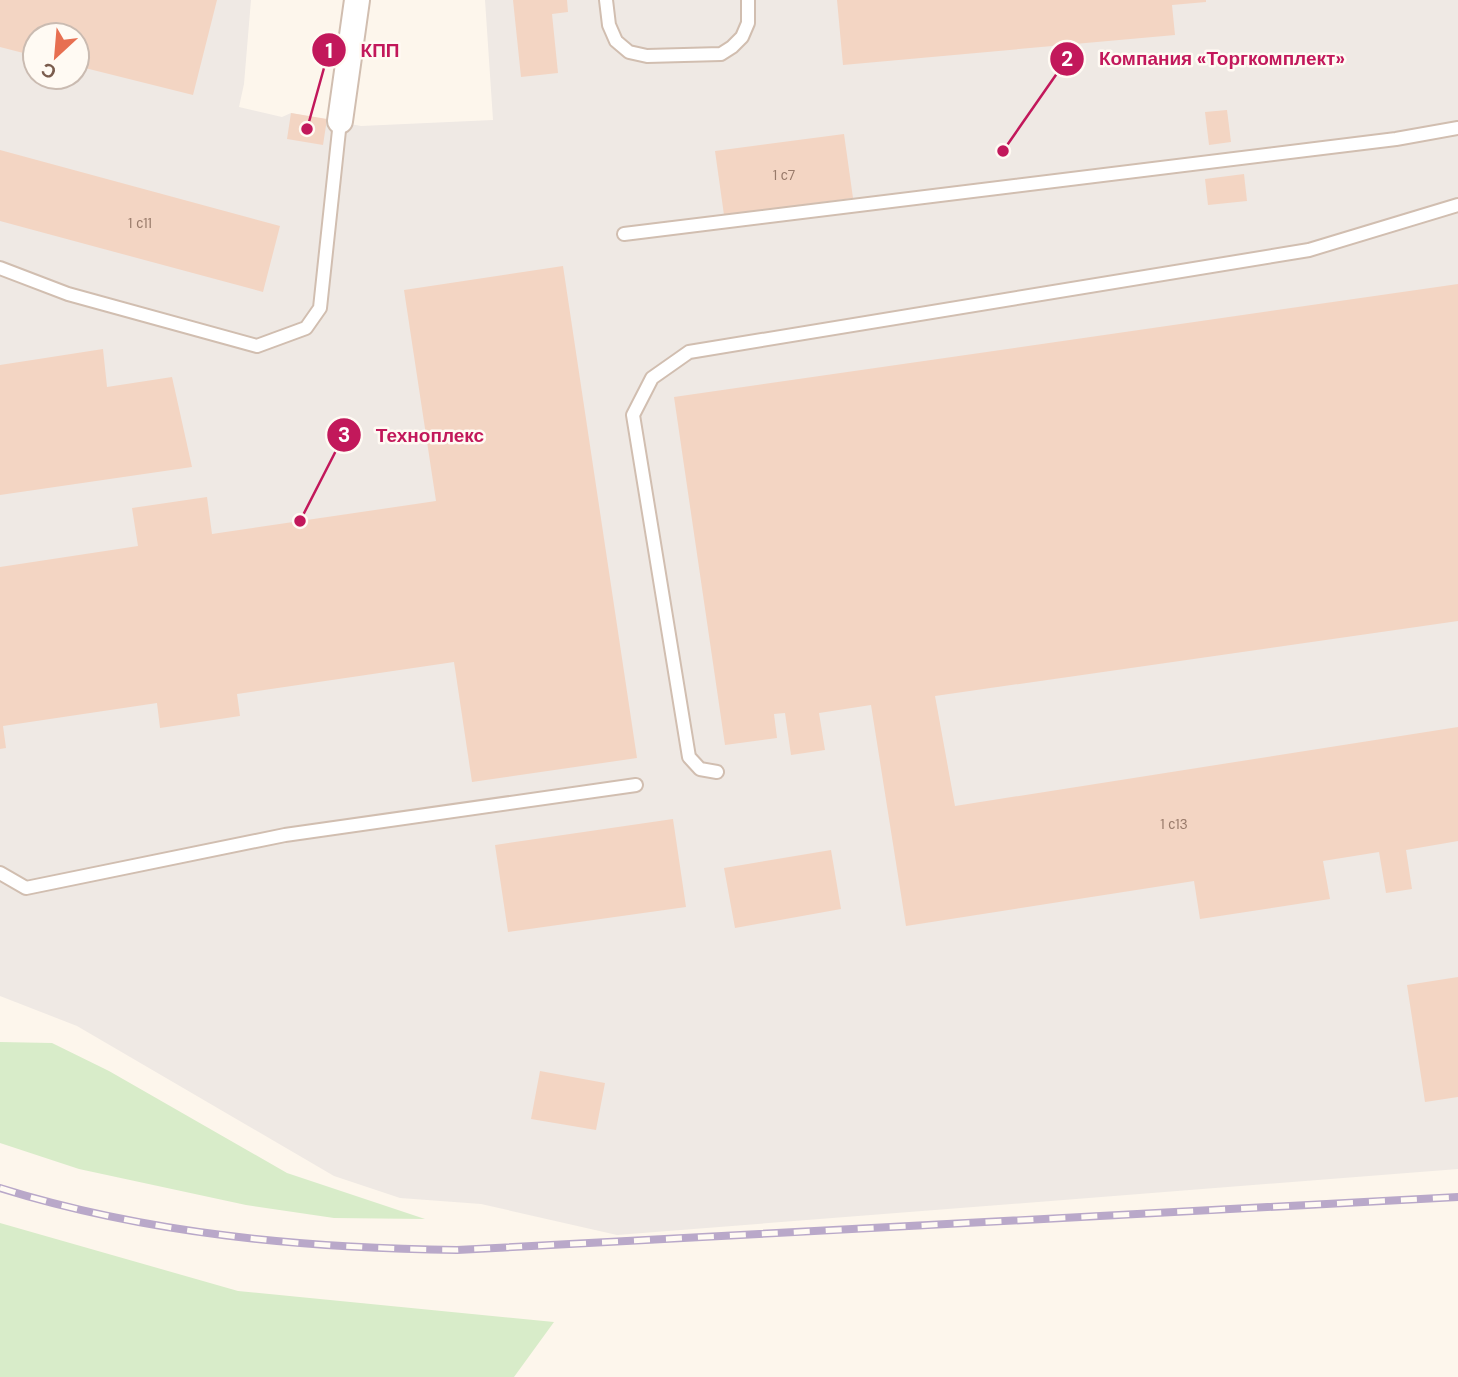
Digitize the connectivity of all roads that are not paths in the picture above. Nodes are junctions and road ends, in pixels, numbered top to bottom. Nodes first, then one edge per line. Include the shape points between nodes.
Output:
1 (357, 0) edge
2 (606, 0) edge
3 (748, 0) edge
4 (340, 121) joint
5 (1458, 128) edge
6 (1458, 205) edge
7 (624, 234) dead end
8 (0, 268) edge
9 (718, 772) dead end
10 (636, 785) dead end
11 (0, 873) edge

1 - 4 street
2 - 3 lane via 616,41 629,52 647,56 722,54 742,37 748,23
4 - 8 lane via 320,308 306,328 257,346 68,294
5 - 7 lane
6 - 9 lane via 1309,250 688,352 652,378 633,415 689,757 707,772
10 - 11 lane via 285,835 26,888

